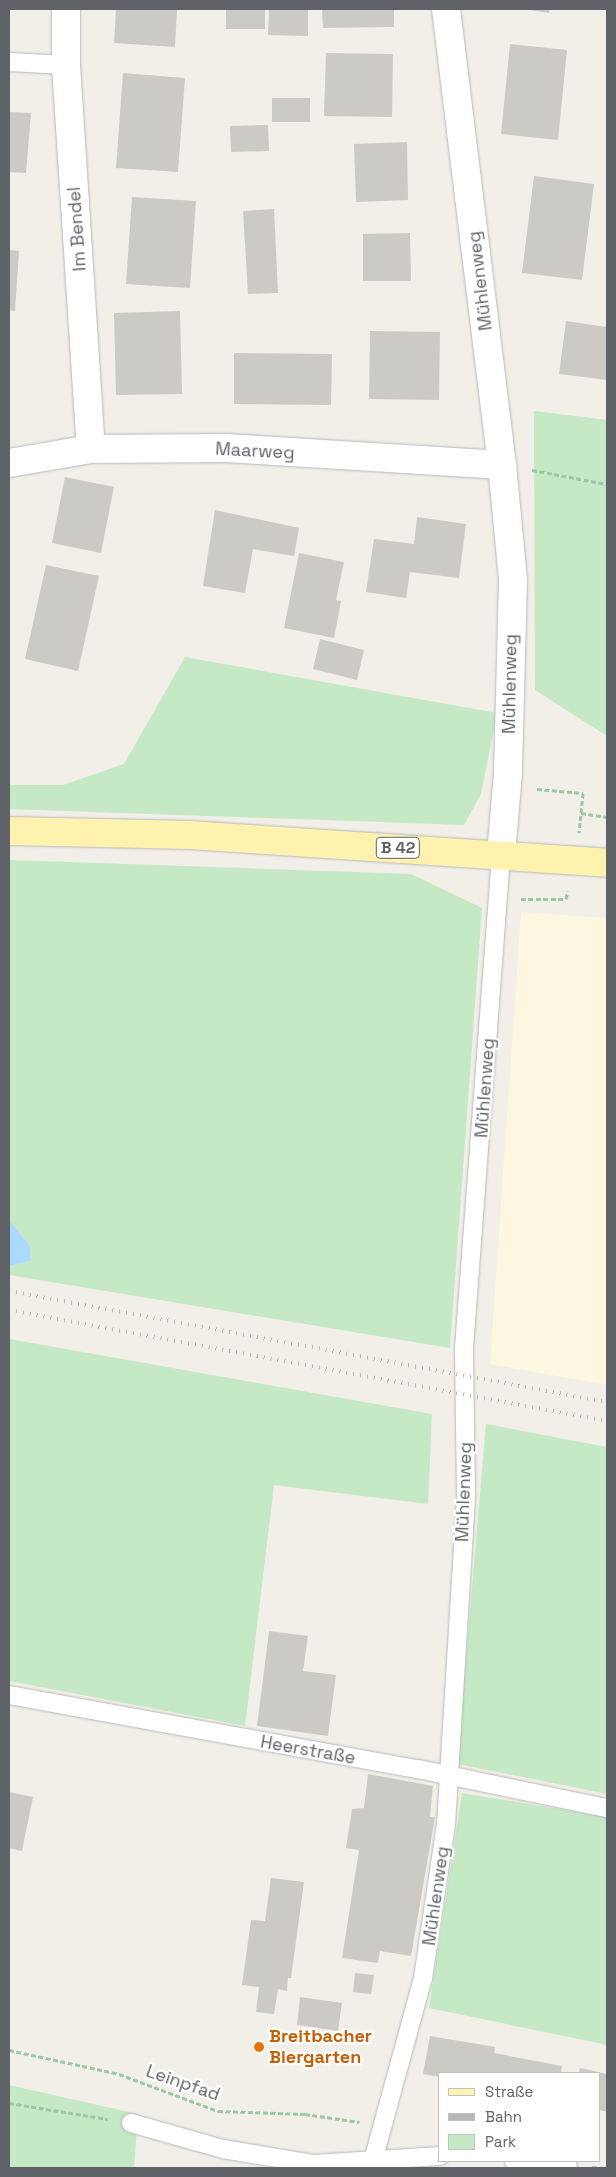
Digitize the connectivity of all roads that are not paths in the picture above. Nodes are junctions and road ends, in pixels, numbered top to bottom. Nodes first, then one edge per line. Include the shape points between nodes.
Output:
1 (66, 9) edge
2 (446, 9) edge
3 (9, 62) edge
4 (66, 65) junction
5 (91, 449) junction
6 (9, 463) edge
7 (502, 465) junction
8 (9, 831) edge
9 (501, 855) junction
10 (607, 863) edge
11 (9, 1695) edge
12 (448, 1776) junction
13 (607, 1808) edge
14 (131, 2123) road end
15 (438, 2156) edge
16 (525, 2162) edge
17 (371, 2165) edge
18 (568, 2166) dead end

1 - 4 street, Im Bendel
2 - 7 street, Mühlenweg
3 - 4 lane
4 - 5 street, Im Bendel
5 - 6 street, Maarweg
5 - 7 street, Maarweg via 226,448
7 - 9 street, Mühlenweg via 513,580
8 - 9 main road, B 42 via 190,835
9 - 10 main road, B 42
9 - 12 lane, Mühlenweg via 464,1348 466,1495
11 - 12 lane, Heerstraße
12 - 13 lane, Heerstraße
12 - 17 lane, Mühlenweg via 437,1903 423,1978
14 - 17 lane via 232,2151 314,2164
15 - 17 lane via 403,2156
16 - 18 lane

